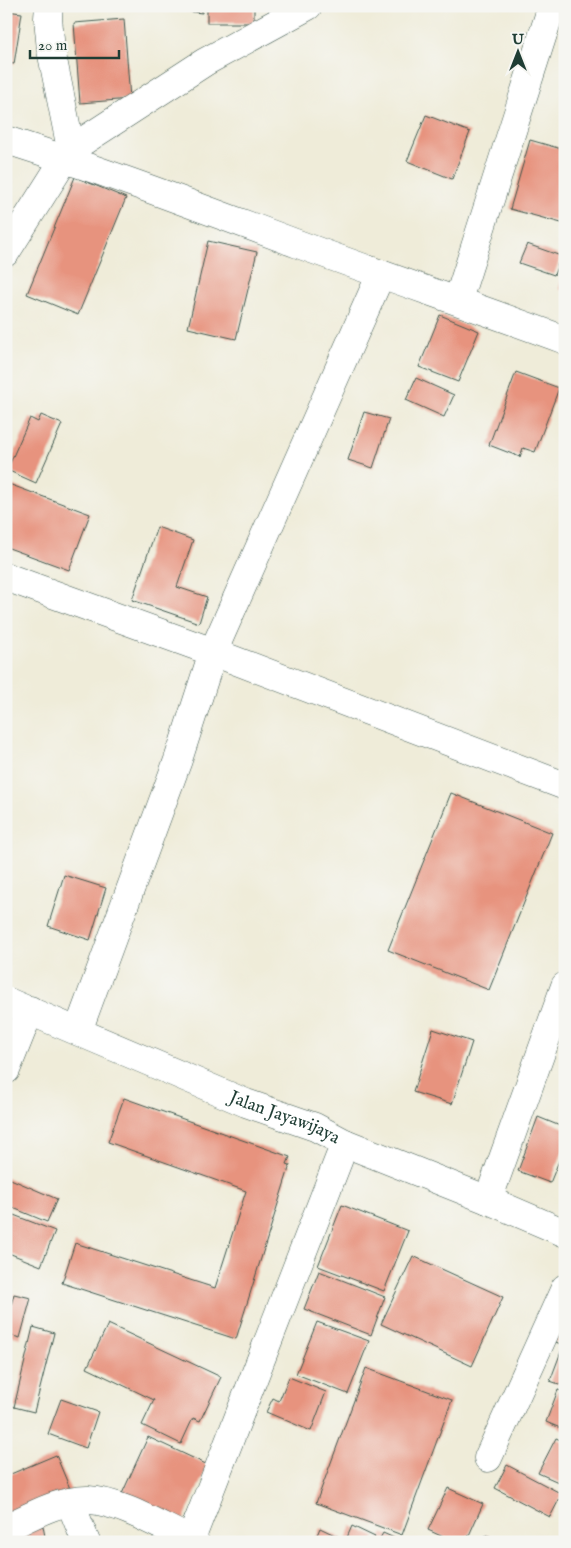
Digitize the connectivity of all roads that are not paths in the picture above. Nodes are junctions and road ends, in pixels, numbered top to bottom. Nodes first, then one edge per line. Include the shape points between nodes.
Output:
1 (49, 6) edge
2 (308, 6) edge
3 (552, 6) edge
4 (6, 140) edge
5 (68, 153) junction
6 (6, 252) edge
7 (380, 274) junction
8 (458, 300) junction
9 (565, 340) edge
10 (6, 577) edge
11 (213, 652) junction
12 (565, 786) edge
13 (565, 986) edge
14 (18, 1006) edge
15 (78, 1030) junction
16 (6, 1070) edge
17 (346, 1143) junction
18 (488, 1200) junction
19 (565, 1232) edge
20 (565, 1288) edge
21 (488, 1458) dead end
22 (70, 1502) junction
23 (6, 1528) edge
24 (192, 1541) edge
25 (86, 1542) edge

1 - 5 street via 51,50
2 - 5 street via 205,62
3 - 8 street
4 - 5 street
5 - 6 street
5 - 7 street
7 - 8 street
7 - 11 street
8 - 9 street
10 - 11 street
11 - 12 street
11 - 15 street via 178,760
13 - 18 street
14 - 15 street, Jalan Jayawijaya
14 - 16 street
15 - 17 street, Jalan Jayawijaya via 246,1103 315,1127
17 - 18 street, Jalan Jayawijaya
17 - 24 street
18 - 19 street, Jalan Jayawijaya
20 - 21 street
22 - 23 street
22 - 24 street via 111,1503
22 - 25 street

